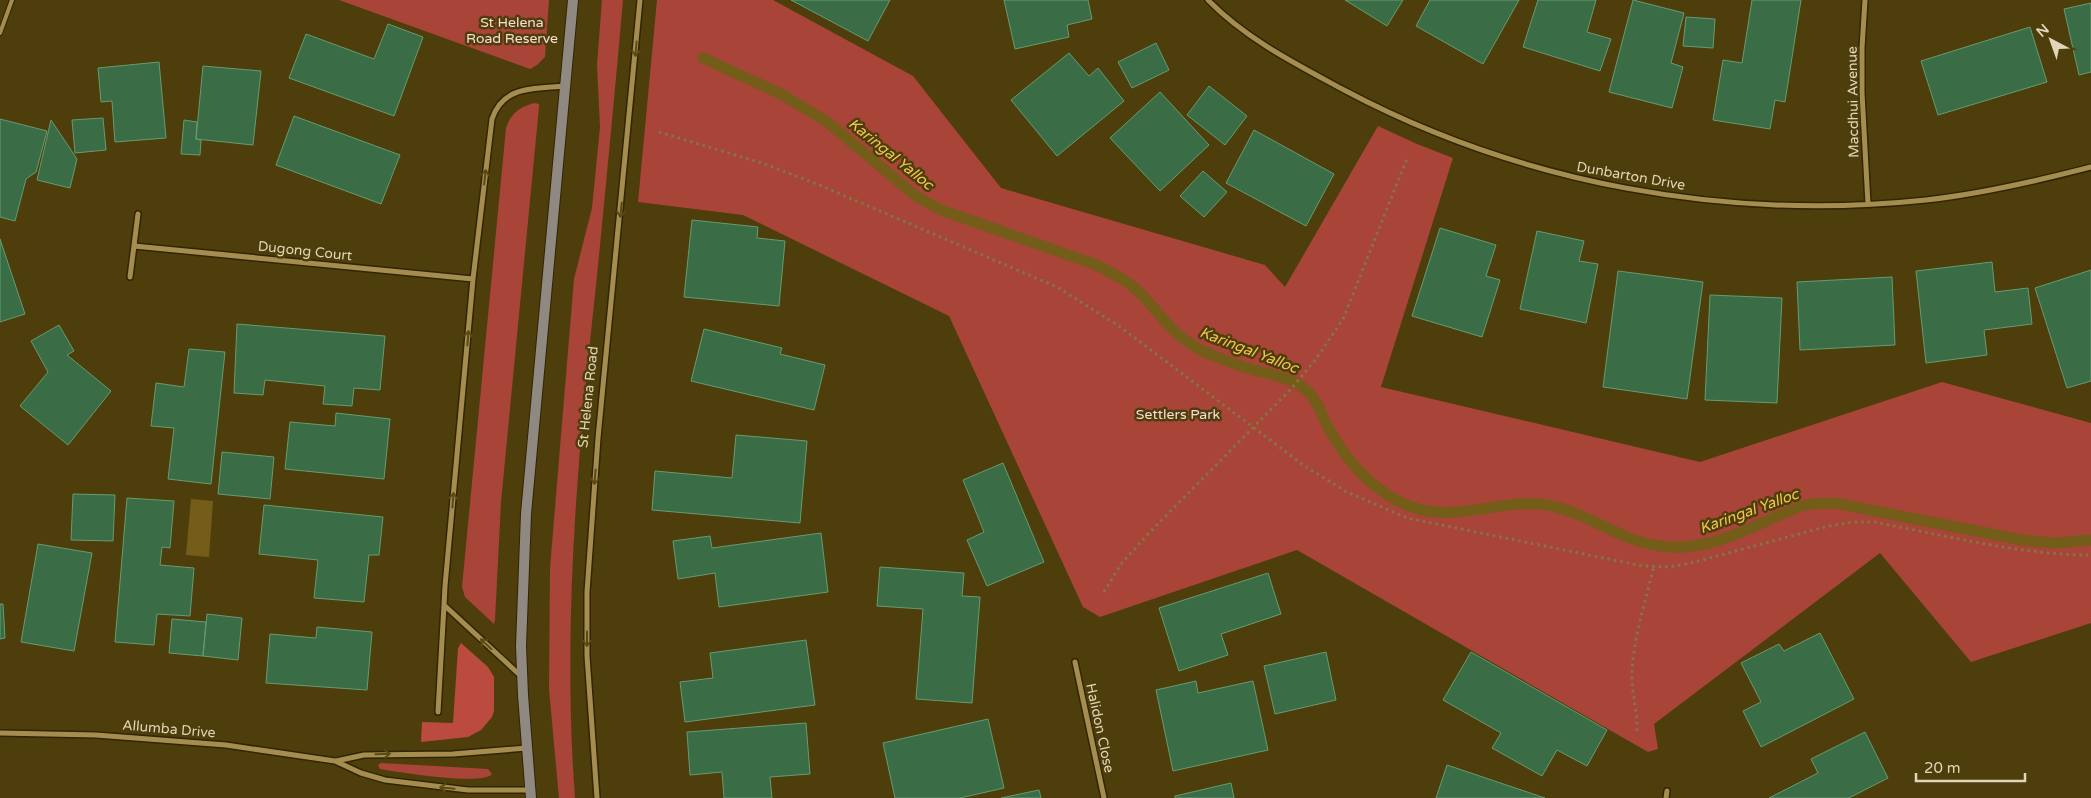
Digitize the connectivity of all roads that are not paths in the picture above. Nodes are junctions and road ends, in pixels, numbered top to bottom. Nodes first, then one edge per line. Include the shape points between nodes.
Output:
1 (12, 0) edge
2 (573, 0) edge
3 (640, 0) edge
4 (1208, 0) edge
5 (1865, 0) edge
6 (0, 33) edge
7 (565, 86) junction
8 (2091, 167) edge
9 (1868, 204) junction
10 (138, 214) dead end
11 (134, 246) junction
12 (130, 277) dead end
13 (473, 279) junction
14 (444, 605) junction
15 (1075, 662) dead end
16 (522, 678) junction
17 (438, 712) dead end
18 (0, 733) edge
19 (526, 748) junction
20 (335, 761) junction
21 (1667, 791) dead end
22 (531, 794) edge
23 (596, 798) edge
24 (1104, 798) edge
25 (1666, 798) edge

1 - 6 lane
2 - 7 main road
3 -> 23 street, St Helena Road via 598,438 587,592 587,656
4 - 9 street, Dunbarton Drive via 1227,20 1251,36 1365,101 1419,126 1519,162 1612,187 1658,195 1760,204
5 - 9 street, Macdhui Avenue via 1862,84
13 -> 7 street via 496,107 516,92
7 - 16 main road via 526,514
8 - 9 street, Dunbarton Drive via 1988,190 1926,200
10 - 11 street
11 - 12 street
11 - 13 street, Dugong Court
14 -> 13 street
16 -> 14 street
14 - 17 street
15 - 24 street, Halidon Close
16 - 19 main road
18 - 20 street, Allumba Drive via 174,740
20 -> 19 street, Allumba Drive via 364,755 453,754
19 - 22 main road
22 -> 20 street, Allumba Drive via 385,780
21 - 25 street

